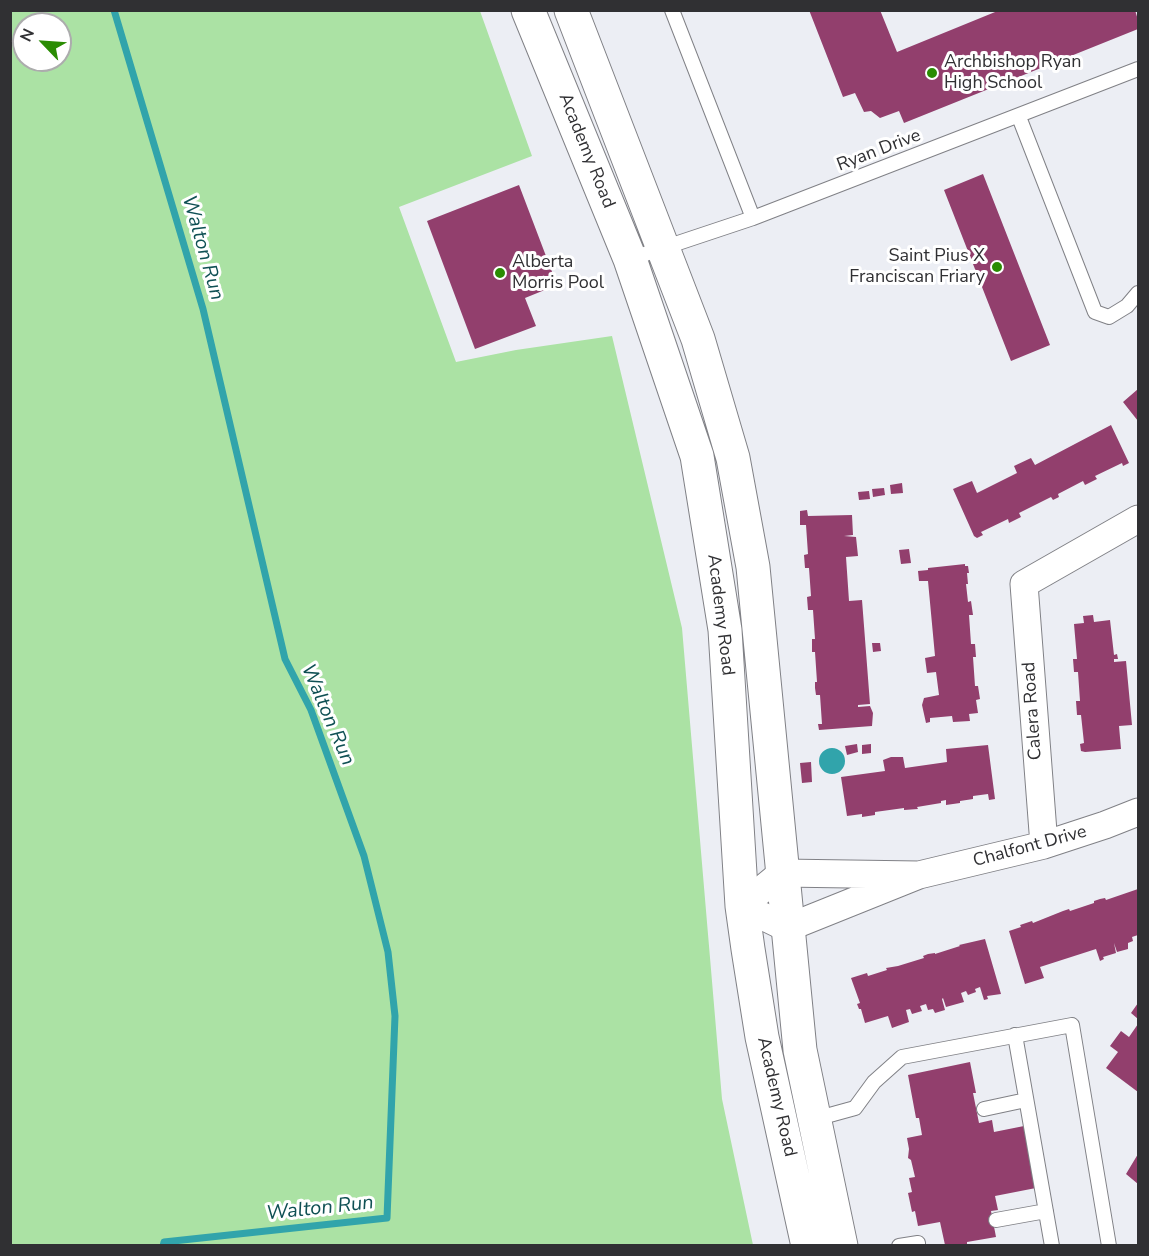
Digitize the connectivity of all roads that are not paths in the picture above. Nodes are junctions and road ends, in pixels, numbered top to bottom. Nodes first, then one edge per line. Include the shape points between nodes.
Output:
1 (528, 10) edge
2 (571, 10) edge
3 (672, 10) edge
4 (1138, 69) edge
5 (1019, 117) junction
6 (753, 218) junction
7 (663, 249) junction
8 (630, 259) junction
9 (1138, 292) edge
10 (1138, 519) edge
11 (1138, 812) edge
12 (1044, 845) junction
13 (782, 873) junction
14 (919, 875) junction
15 (742, 906) junction
16 (787, 928) junction
17 (1015, 1035) junction
18 (1026, 1100) junction
19 (984, 1109) dead end
20 (814, 1119) junction
21 (1046, 1211) junction
22 (996, 1220) dead end
23 (808, 1245) edge
24 (841, 1245) edge
25 (899, 1245) edge
26 (918, 1245) edge
27 (1052, 1245) edge
28 (1109, 1245) edge

1 - 8 main road, Academy Road
2 - 7 main road, Academy Road
3 - 6 lane
4 - 5 lane, Ryan Drive
5 - 6 lane, Ryan Drive
5 - 9 lane via 1095,312 1109,317 1127,306
6 - 7 lane, Ryan Drive
7 - 8 lane, Ryan Drive
7 - 13 main road, Academy Road via 698,339 735,469 753,567
8 - 15 main road, Academy Road via 697,456 725,630
10 - 12 street, Calera Road via 1023,584
11 - 12 street, Chalfont Drive
12 - 14 street, Chalfont Drive
13 - 14 street, Chalfont Drive
13 - 15 street
13 - 16 main road, Academy Road
14 - 16 street, Chalfont Drive
15 - 16 street
15 - 23 main road, Academy Road via 762,1036
16 - 20 main road, Academy Road via 800,1050
17 - 18 lane
17 - 20 lane via 902,1057 874,1082 855,1108
17 - 28 lane via 1072,1025
18 - 19 lane
18 - 21 lane
20 - 24 main road, Academy Road
21 - 22 lane
21 - 27 lane
25 - 26 lane

